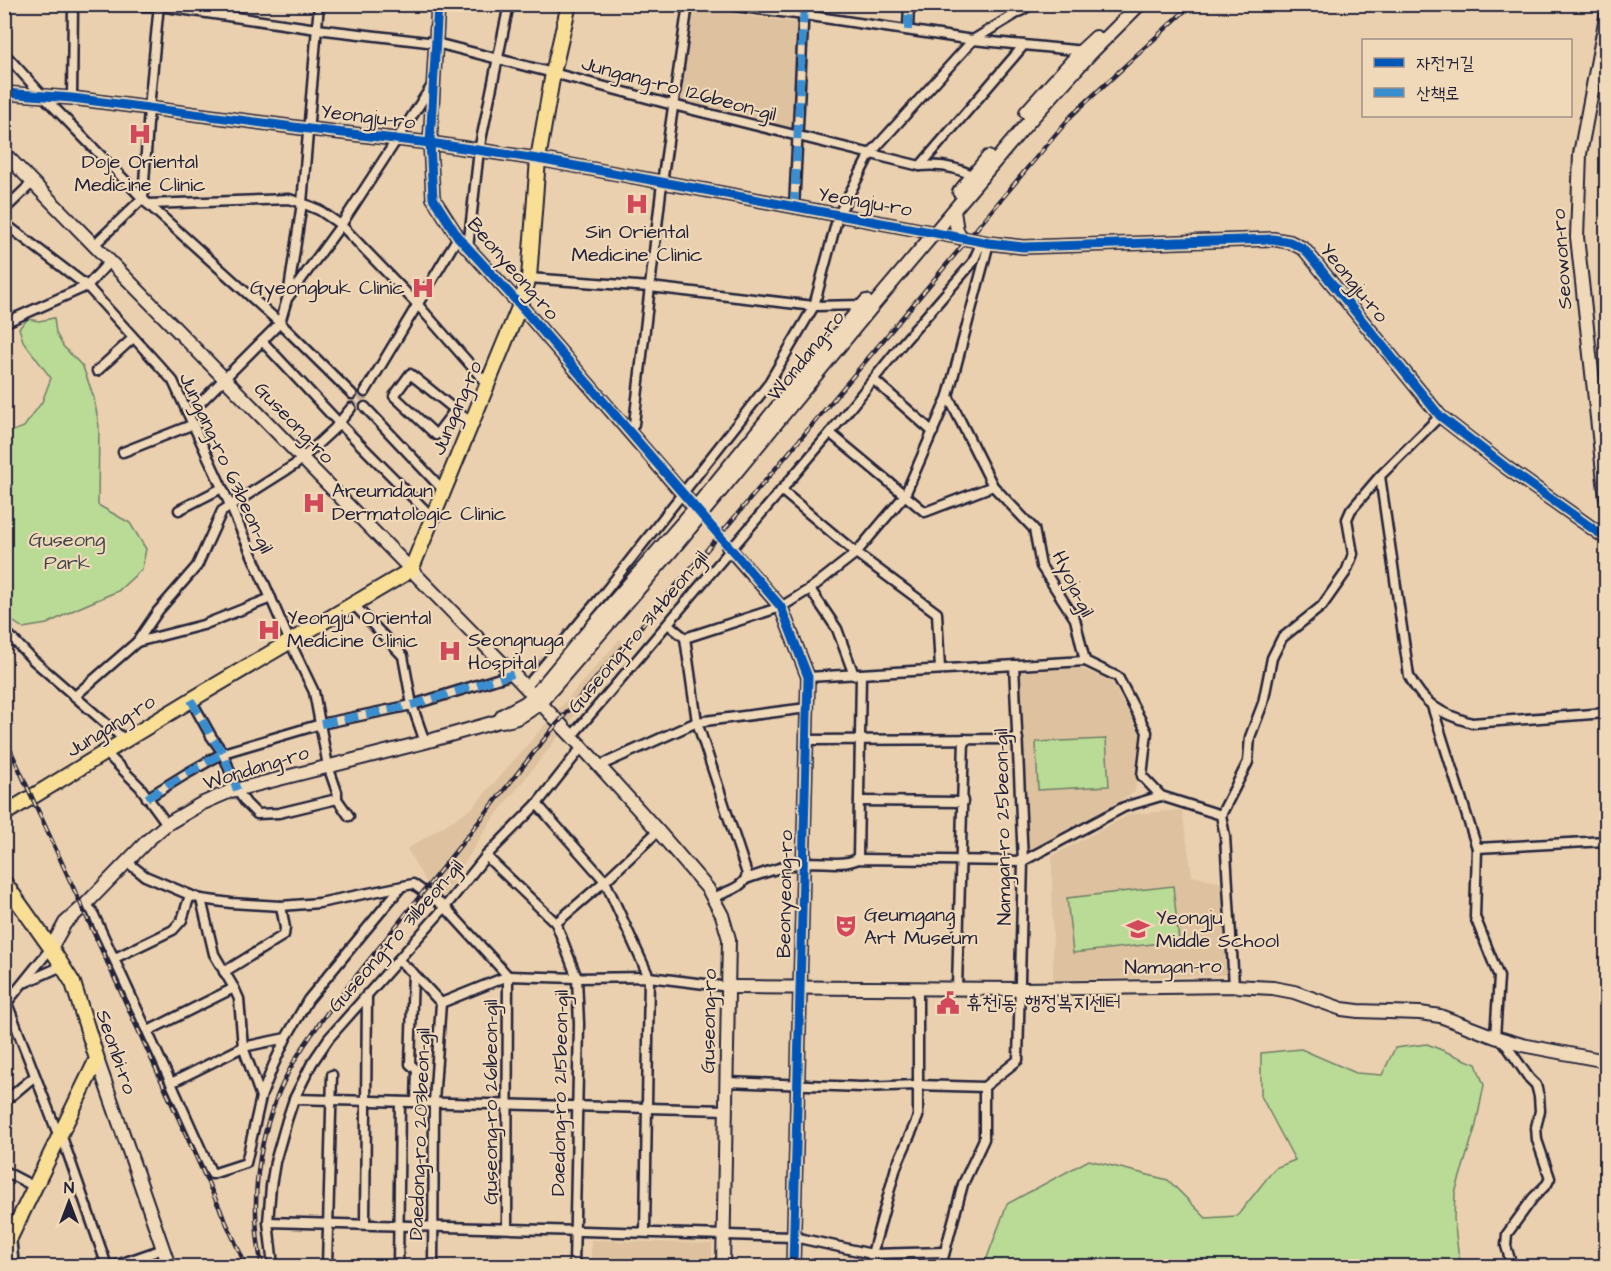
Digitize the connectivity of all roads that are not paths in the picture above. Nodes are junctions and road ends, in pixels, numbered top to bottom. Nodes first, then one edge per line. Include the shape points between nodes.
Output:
1 (56, 4) edge
2 (319, 4) edge
3 (438, 4) edge
4 (509, 4) edge
5 (569, 4) edge
6 (688, 4) edge
7 (719, 4) edge
8 (804, 4) edge
9 (909, 4) edge
10 (1032, 4) edge
11 (1133, 4) edge
12 (1140, 4) edge
13 (73, 5) edge
14 (159, 5) edge
15 (804, 15) junction
16 (1606, 17) edge
17 (317, 29) junction
18 (908, 30) junction
19 (973, 40) junction
20 (436, 44) junction
21 (1024, 45) junction
22 (1086, 51) junction
23 (4, 53) edge
24 (498, 60) junction
25 (553, 73) junction
26 (434, 82) junction
27 (4, 93) edge
28 (43, 96) junction
29 (72, 98) junction
30 (673, 105) junction
31 (149, 108) junction
32 (309, 129) junction
33 (798, 136) junction
34 (396, 138) junction
35 (430, 143) junction
36 (479, 150) junction
37 (4, 153) edge
38 (870, 154) junction
39 (538, 159) junction
40 (920, 166) junction
41 (976, 177) junction
42 (33, 182) junction
43 (662, 183) junction
44 (146, 201) junction
45 (302, 202) junction
46 (794, 208) junction
47 (4, 210) edge
48 (954, 211) junction
49 (838, 216) junction
50 (4, 223) edge
51 (341, 225) junction
52 (931, 232) junction
53 (458, 237) junction
54 (963, 239) junction
55 (989, 243) junction
56 (94, 245) junction
57 (468, 248) junction
58 (110, 261) junction
59 (529, 278) junction
60 (87, 286) junction
61 (650, 287) junction
62 (287, 299) junction
63 (418, 305) junction
64 (520, 305) junction
65 (862, 305) junction
66 (814, 306) junction
67 (4, 323) edge
68 (280, 323) junction
69 (134, 338) junction
70 (262, 341) junction
71 (97, 371) dead end
72 (224, 379) junction
73 (874, 380) junction
74 (488, 385) junction
75 (365, 392) tunnel mouth
76 (352, 394) dead end
77 (948, 396) junction
78 (365, 407) dead end
79 (351, 408) tunnel mouth
80 (455, 410) junction
81 (189, 414) junction
82 (1440, 416) junction
83 (339, 423) junction
84 (472, 423) junction
85 (194, 424) junction
86 (630, 432) junction
87 (933, 432) junction
88 (831, 433) junction
89 (123, 452) dead end
90 (302, 459) junction
91 (1380, 476) junction
92 (993, 486) junction
93 (222, 488) junction
94 (782, 490) junction
95 (444, 491) junction
96 (682, 493) junction
97 (905, 495) junction
98 (1606, 499) edge
99 (230, 505) junction
100 (695, 508) junction
101 (179, 510) dead end
102 (432, 518) junction
103 (1606, 538) edge
104 (729, 548) junction
105 (856, 553) junction
106 (411, 570) junction
107 (810, 589) junction
108 (271, 598) junction
109 (353, 604) junction
110 (781, 607) junction
111 (668, 624) junction
112 (4, 625) edge
113 (685, 638) junction
114 (137, 642) junction
115 (290, 642) junction
116 (1085, 661) junction
117 (1014, 665) junction
118 (940, 669) junction
119 (513, 674) junction
120 (858, 674) junction
121 (808, 677) junction
122 (533, 695) junction
123 (75, 696) junction
124 (191, 700) junction
125 (412, 705) junction
126 (1432, 706) junction
127 (807, 708) junction
128 (1606, 713) edge
129 (697, 722) junction
130 (321, 724) junction
131 (572, 736) junction
132 (1018, 739) junction
133 (807, 740) junction
134 (860, 740) junction
135 (964, 740) junction
136 (126, 741) junction
137 (424, 742) junction
138 (582, 747) junction
139 (106, 753) junction
140 (223, 753) junction
141 (328, 766) junction
142 (599, 766) junction
143 (237, 790) junction
144 (1161, 796) junction
145 (147, 798) junction
146 (337, 798) junction
147 (859, 801) junction
148 (963, 802) junction
149 (537, 804) junction
150 (4, 814) edge
151 (1221, 815) junction
152 (349, 816) dead end
153 (167, 824) junction
154 (658, 831) junction
155 (1606, 840) edge
156 (1477, 848) junction
157 (486, 856) junction
158 (858, 859) junction
159 (961, 860) junction
160 (1023, 861) junction
161 (126, 862) junction
162 (803, 862) junction
163 (746, 879) junction
164 (605, 881) junction
165 (4, 882) edge
166 (401, 886) junction
167 (190, 895) junction
168 (712, 898) junction
169 (201, 899) junction
170 (86, 904) junction
171 (281, 906) junction
172 (445, 907) junction
173 (556, 923) junction
174 (51, 948) junction
175 (115, 958) junction
176 (398, 960) junction
177 (62, 966) junction
178 (224, 972) junction
179 (413, 973) junction
180 (508, 976) junction
181 (649, 977) junction
182 (577, 978) junction
183 (23, 983) junction
184 (1234, 986) junction
185 (729, 987) junction
186 (800, 987) junction
187 (234, 988) junction
188 (918, 988) junction
189 (957, 988) junction
190 (1020, 989) junction
191 (367, 994) junction
192 (441, 1003) junction
193 (6, 1004) edge
194 (148, 1031) junction
195 (286, 1038) junction
196 (1498, 1038) junction
197 (243, 1047) junction
198 (97, 1059) junction
199 (1606, 1061) edge
200 (332, 1075) dead end
201 (36, 1076) junction
202 (727, 1082) junction
203 (171, 1083) junction
204 (798, 1084) junction
205 (917, 1085) junction
206 (984, 1088) junction
207 (261, 1097) junction
208 (294, 1099) junction
209 (331, 1100) junction
210 (367, 1101) junction
211 (4, 1102) edge
212 (400, 1102) junction
213 (416, 1102) junction
214 (434, 1102) junction
215 (508, 1104) junction
216 (577, 1106) junction
217 (648, 1108) junction
218 (726, 1110) junction
219 (60, 1135) junction
220 (4, 1171) edge
221 (35, 1187) junction
222 (268, 1222) junction
223 (328, 1223) junction
224 (365, 1224) junction
225 (398, 1225) junction
226 (432, 1226) junction
227 (507, 1228) junction
228 (575, 1230) junction
229 (645, 1232) junction
230 (723, 1235) junction
231 (794, 1237) junction
232 (6, 1245) edge
233 (163, 1249) junction
234 (944, 1252) junction
235 (872, 1254) junction
236 (14, 1266) edge
237 (107, 1266) edge
238 (114, 1266) edge
239 (169, 1266) edge
240 (273, 1266) edge
241 (327, 1266) edge
242 (398, 1266) edge
243 (433, 1266) edge
244 (574, 1266) edge
245 (723, 1266) edge
246 (793, 1266) edge
247 (871, 1266) edge
248 (941, 1266) edge
249 (1512, 1266) edge

1 - 13 street
2 - 17 street
3 - 20 main road, Beonyeong-ro
4 - 24 street
5 - 25 main road, Jungang-ro
6 - 30 street
7 - 15 street
8 - 15 street
9 - 18 street
10 - 19 street
11 - 22 main road, Wondang-ro
12 - 22 main road, Wondang-ro
13 - 14 street
13 - 29 street
14 - 17 street
14 - 31 street
15 - 18 street
15 - 33 street
16 - 98 main road, Seowon-ro via 1580,154 1577,237
17 - 20 street
17 - 32 street
18 - 19 street
19 - 21 street
19 - 38 street
20 - 24 street
20 - 26 main road, Beonyeong-ro
21 - 22 street
21 - 40 street
22 - 41 main road, Wondang-ro
23 - 28 street
24 - 25 street
24 - 36 street
25 - 30 street, Jungang-ro 126beon-gil
25 - 39 main road, Jungang-ro
26 - 34 street, Yeongju-ro
26 - 35 main road, Beonyeong-ro
27 - 28 main road, Yeongju-ro
28 - 29 main road, Yeongju-ro
28 - 44 street
29 - 31 main road, Yeongju-ro
30 - 33 street, Jungang-ro 126beon-gil
30 - 43 street
31 - 32 main road, Yeongju-ro
31 - 44 street
32 - 34 main road, Yeongju-ro
32 - 45 street
33 - 38 street, Jungang-ro 126beon-gil
33 - 46 street
34 - 35 main road, Yeongju-ro
34 - 51 street
35 - 36 main road, Yeongju-ro
35 - 53 main road, Beonyeong-ro via 433,198
36 - 39 main road, Yeongju-ro
36 - 57 street, Beonyeong-ro
37 - 42 main road, Guseong-ro
38 - 40 street, Jungang-ro 126beon-gil
38 - 49 street
39 - 43 main road, Yeongju-ro
39 - 59 main road, Jungang-ro
40 - 41 street, Jungang-ro 126beon-gil via 944,165
41 - 48 main road, Wondang-ro
41 - 52 main road, Wondang-ro
42 - 47 street
42 - 56 main road, Guseong-ro
43 - 46 main road, Yeongju-ro
43 - 61 street
44 - 45 street
44 - 56 street
44 - 68 street
45 - 51 street
45 - 62 street
46 - 49 main road, Yeongju-ro
48 - 52 main road, Wondang-ro
48 - 54 main road via 957,231
49 - 52 main road, Yeongju-ro
49 - 66 street
50 - 60 street, Jungang-ro 63beon-gil
51 - 62 street
51 - 63 street
52 - 54 main road, Yeongju-ro
52 - 65 main road, Wondang-ro
52 - 122 main road, Wondang-ro via 673,549
53 - 57 main road, Beonyeong-ro
53 - 63 street
54 - 55 main road, Yeongju-ro
55 - 73 street, Guseong-ro 314beon-gil via 979,248 973,262
55 - 77 street
55 - 82 main road, Yeongju-ro via 1023,247 1273,239 1290,242 1304,249
56 - 58 main road, Guseong-ro
57 - 64 main road, Beonyeong-ro
58 - 60 street
58 - 72 main road, Guseong-ro
59 - 61 street
59 - 64 main road, Jungang-ro
60 - 67 street
60 - 69 street, Jungang-ro 63beon-gil
61 - 66 street
61 - 86 street
62 - 68 street
63 - 74 street
63 - 75 street
64 - 74 main road, Jungang-ro
64 - 86 main road, Beonyeong-ro
65 - 66 street
65 - 100 main road, Wondang-ro
66 - 96 street via 766,386
68 - 70 street
68 - 76 street
69 - 71 street
69 - 81 street, Jungang-ro 63beon-gil via 173,381
70 - 72 street
70 - 83 street
72 - 81 street, Guseong-ro
72 - 90 main road, Guseong-ro
73 - 87 street
73 - 88 street, Guseong-ro 314beon-gil
74 - 84 main road, Jungang-ro
77 - 87 street
77 - 92 street, Hyoja-gil
78 - 95 street
79 - 83 street
80 - 80 street via 410,374 394,396 436,435
80 - 84 street
81 - 85 street, Jungang-ro 63beon-gil
82 - 91 street
82 - 103 main road, Yeongju-ro
83 - 90 street
83 - 102 street
84 - 95 main road, Jungang-ro
85 - 89 street
85 - 93 street, Jungang-ro 63beon-gil
86 - 96 main road, Beonyeong-ro
87 - 97 street
88 - 94 street, Guseong-ro 314beon-gil
88 - 97 street
90 - 99 street
90 - 106 main road, Guseong-ro
91 - 126 street via 1409,676 1417,692
91 - 151 street via 1347,519 1353,554 1346,572 1322,606 1282,638 1272,658 1263,703 1250,737 1248,762
92 - 97 street via 925,512
92 - 116 street, Hyoja-gil via 1034,529 1041,566 1075,619
93 - 99 street, Jungang-ro 63beon-gil
93 - 101 street
94 - 104 street, Guseong-ro 314beon-gil
94 - 105 street
95 - 102 main road, Jungang-ro
96 - 100 main road, Beonyeong-ro
96 - 122 street via 605,592
97 - 105 street
99 - 108 street, Jungang-ro 63beon-gil
99 - 114 street via 222,511 196,566
100 - 122 main road, Wondang-ro
102 - 106 main road, Jungang-ro
104 - 110 main road, Beonyeong-ro
104 - 111 street, Guseong-ro 314beon-gil
105 - 107 street
105 - 118 street via 937,613
106 - 109 main road, Jungang-ro
106 - 119 main road, Guseong-ro
107 - 110 street
107 - 120 street via 837,629
108 - 114 street via 203,625
108 - 115 street, Jungang-ro 63beon-gil
109 - 115 main road, Jungang-ro
109 - 125 street via 403,656
110 - 113 street
110 - 121 main road, Beonyeong-ro
111 - 113 street
111 - 131 street, Guseong-ro 314beon-gil
112 - 123 street via 32,659
113 - 129 street
114 - 123 street
115 - 124 main road, Jungang-ro
115 - 130 street, Jungang-ro 63beon-gil via 314,692
116 - 117 street
116 - 144 street via 1118,677 1147,732 1142,777
117 - 118 street
117 - 132 street, Namgan-ro 25beon-gil
118 - 120 street
119 - 122 main road, Guseong-ro
119 - 125 street
120 - 121 street
120 - 134 street
121 - 127 main road, Beonyeong-ro
122 - 131 main road, Guseong-ro
122 - 137 main road, Wondang-ro via 499,721
123 - 136 street
124 - 136 main road, Jungang-ro
124 - 140 street
125 - 130 street
125 - 137 street
126 - 128 street via 1472,723
126 - 156 street
127 - 129 street
127 - 133 main road, Beonyeong-ro
129 - 142 street
129 - 163 street
130 - 140 street
130 - 141 street, Jungang-ro 63beon-gil
131 - 138 main road, Guseong-ro
132 - 135 street
132 - 160 street, Namgan-ro 25beon-gil
133 - 134 street
133 - 162 main road, Beonyeong-ro
134 - 135 street
134 - 147 street
135 - 148 street
136 - 139 main road, Jungang-ro
137 - 141 main road, Wondang-ro
138 - 142 main road, Guseong-ro
138 - 149 street, Guseong-ro 311beon-gil
139 - 145 street
139 - 150 main road, Jungang-ro
140 - 143 street
140 - 145 street
141 - 143 main road, Wondang-ro
141 - 146 street, Jungang-ro 63beon-gil
142 - 154 main road, Guseong-ro
143 - 146 street via 257,814 279,813
143 - 153 main road, Wondang-ro via 201,804
144 - 151 street
144 - 160 street via 1124,807
145 - 153 street
146 - 152 street, Jungang-ro 63beon-gil
147 - 148 street
147 - 158 street
148 - 159 street
149 - 157 street, Guseong-ro 311beon-gil
149 - 164 street
151 - 184 street
153 - 161 main road, Wondang-ro
154 - 164 street
154 - 168 main road, Guseong-ro
155 - 156 street
156 - 196 street via 1475,917 1499,976
157 - 172 street, Guseong-ro 311beon-gil
157 - 173 street, Daedong-ro 215beon-gil
158 - 159 street
158 - 162 street via 847,864
159 - 160 street
159 - 189 street
160 - 190 street, Namgan-ro 25beon-gil
161 - 167 street via 145,876
161 - 170 main road, Wondang-ro
162 - 163 street
162 - 186 main road, Beonyeong-ro
163 - 168 street
164 - 173 street
164 - 181 street
165 - 174 main road, Seonbi-ro
166 - 171 street via 319,903
166 - 172 street via 413,884
166 - 195 street via 308,1000
167 - 169 street
167 - 175 street via 182,920 172,930
168 - 185 main road, Guseong-ro via 729,939
169 - 171 street
169 - 178 street via 214,954
170 - 174 main road, Wondang-ro via 65,923
170 - 175 street
171 - 178 street via 284,935
172 - 176 street, Guseong-ro 311beon-gil
172 - 180 street
173 - 182 street, Daedong-ro 215beon-gil
174 - 177 main road, Seonbi-ro
174 - 183 street, Wondang-ro
175 - 194 street
176 - 179 street
176 - 191 street, Guseong-ro 311beon-gil
177 - 183 street, Wondang-ro
177 - 198 main road, Seonbi-ro via 73,983
178 - 187 street
179 - 192 street
179 - 213 street via 410,1064 417,1070
180 - 182 street
180 - 192 street
180 - 215 street, Guseong-ro 261beon-gil
181 - 182 street
181 - 185 street
181 - 217 street
182 - 216 street, Daedong-ro 215beon-gil
183 - 193 street, Wondang-ro
184 - 190 main road, Namgan-ro
184 - 196 main road, Namgan-ro via 1294,992 1342,1009 1440,1016
185 - 186 main road, Namgan-ro
185 - 202 main road, Guseong-ro
186 - 188 main road, Namgan-ro
186 - 204 main road, Beonyeong-ro
187 - 194 street
187 - 197 street via 239,999
188 - 189 main road, Namgan-ro
188 - 205 street
189 - 190 main road, Namgan-ro
190 - 206 street, Namgan-ro 25beon-gil via 1018,1060
191 - 208 street, Guseong-ro 311beon-gil via 324,1045
191 - 210 street
192 - 214 street, Daedong-ro 203beon-gil
193 - 201 street
194 - 203 street
195 - 197 street
195 - 207 street
196 - 199 main road, Namgan-ro
196 - 249 street via 1536,1085 1540,1111 1537,1140 1550,1178 1507,1234
197 - 203 street
197 - 207 street
198 - 219 main road
198 - 233 main road, Seonbi-ro
200 - 209 street
201 - 211 street
201 - 219 street
202 - 204 street
202 - 218 main road, Guseong-ro
203 - 207 street via 212,1174 246,1163
204 - 205 street
204 - 231 main road, Beonyeong-ro
205 - 206 street
205 - 235 street via 918,1117 896,1167
206 - 234 street via 984,1139 963,1184
208 - 209 street
208 - 222 street, Guseong-ro 311beon-gil via 275,1162
209 - 210 street
209 - 223 street
210 - 212 street
210 - 224 street
212 - 213 street
212 - 225 street
213 - 214 street
214 - 215 street
214 - 226 street, Daedong-ro 203beon-gil
215 - 216 street
215 - 227 street, Guseong-ro 261beon-gil
216 - 217 street
216 - 228 street, Daedong-ro 215beon-gil
217 - 218 street
217 - 229 street
218 - 230 main road, Guseong-ro
219 - 221 main road
219 - 237 street
220 - 221 street
221 - 232 main road
222 - 223 street, Guseong-ro 261beon-gil
222 - 240 street, Guseong-ro 311beon-gil
223 - 224 street, Guseong-ro 261beon-gil
223 - 241 street
224 - 225 street, Guseong-ro 261beon-gil
225 - 226 street, Guseong-ro 261beon-gil
225 - 242 street
226 - 227 street, Guseong-ro 261beon-gil
226 - 243 street, Daedong-ro 203beon-gil
227 - 228 street, Guseong-ro 261beon-gil
228 - 229 street, Guseong-ro 261beon-gil
228 - 244 street, Daedong-ro 215beon-gil
229 - 230 street, Guseong-ro 261beon-gil
230 - 231 street
230 - 245 main road, Guseong-ro
231 - 235 street
231 - 246 main road, Beonyeong-ro
232 - 236 street
233 - 238 street
233 - 239 main road, Seonbi-ro
234 - 235 street
234 - 248 street
235 - 247 street

